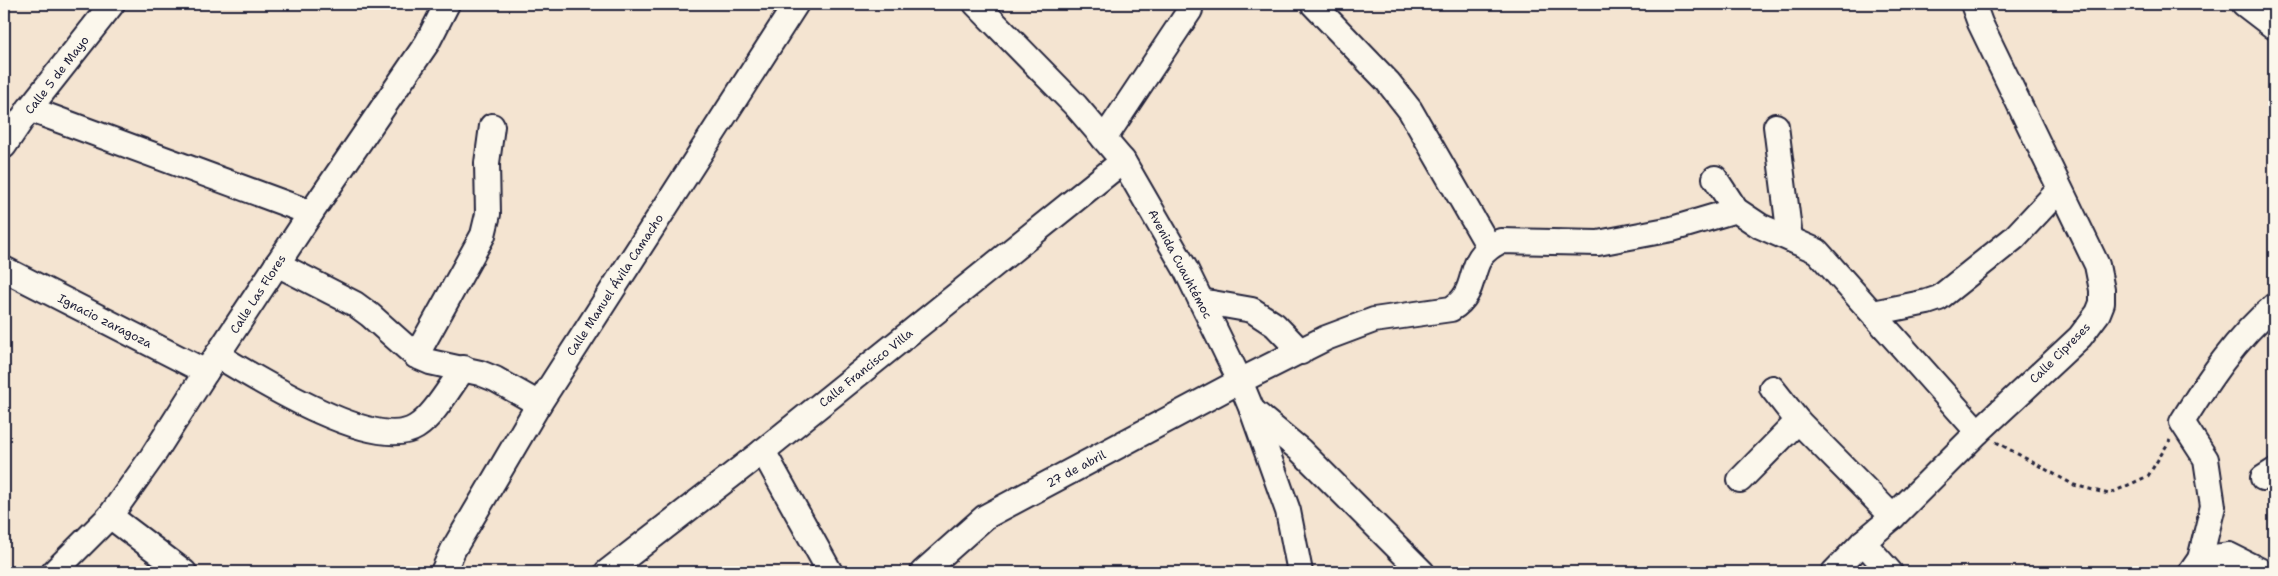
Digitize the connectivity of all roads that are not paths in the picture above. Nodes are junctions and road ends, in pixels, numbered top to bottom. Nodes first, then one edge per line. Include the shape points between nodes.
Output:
1 (112, 4) edge
2 (447, 4) edge
3 (796, 4) edge
4 (976, 4) edge
5 (1190, 4) edge
6 (1313, 4) edge
7 (1973, 4) edge
8 (2244, 4) edge
9 (2274, 27) edge
10 (29, 109) junction
11 (492, 126) dead end
12 (1776, 126) dead end
13 (1104, 139) junction
14 (4, 146) edge
15 (1123, 161) junction
16 (1715, 178) dead end
17 (2060, 190) junction
18 (1736, 210) junction
19 (311, 213) junction
20 (1790, 238) junction
21 (1489, 247) junction
22 (277, 264) junction
23 (4, 269) edge
24 (1201, 301) junction
25 (2274, 306) edge
26 (1873, 313) junction
27 (1301, 352) junction
28 (416, 356) junction
29 (212, 364) junction
30 (464, 368) junction
31 (1240, 381) junction
32 (1772, 388) dead end
33 (539, 404) junction
34 (1252, 410) junction
35 (1798, 421) junction
36 (1978, 432) junction
37 (763, 451) junction
38 (1740, 480) dead end
39 (110, 516) junction
40 (1893, 517) junction
41 (1863, 542) junction
42 (2196, 566) edge
43 (54, 572) edge
44 (184, 572) edge
45 (443, 572) edge
46 (607, 572) edge
47 (830, 572) edge
48 (923, 572) edge
49 (1300, 572) edge
50 (1422, 572) edge
51 (1834, 572) edge
52 (1890, 572) edge
53 (2263, 572) edge

1 - 10 street, Calle 5 de Mayo
2 - 19 street, Calle Las Flores via 427,43
3 - 33 street, Calle Manuel Ávila Camacho
4 - 13 street, Avenida Cuauhtémoc
5 - 13 street via 1190,10
6 - 21 street via 1388,82 1410,110
7 - 17 street, Calle Cipreses
8 - 9 street
10 - 14 street, Calle 5 de Mayo
10 - 19 street
11 - 28 street via 487,163 488,214 483,235
12 - 20 street
13 - 15 street, Avenida Cuauhtémoc
15 - 24 street, Avenida Cuauhtémoc
15 - 37 street, Calle Francisco Villa
16 - 18 street
17 - 26 street via 2014,238 1939,298
17 - 36 street, Calle Cipreses via 2097,264 2102,303 2080,337
18 - 20 street via 1760,226
18 - 21 street via 1672,229 1598,243 1519,240 1501,241
19 - 22 street, Calle Las Flores
20 - 26 street via 1817,251
21 - 27 street, 27 de abril via 1475,263 1470,288 1462,302 1451,309 1374,320 1326,338
22 - 28 street via 355,304
22 - 29 street, Calle Las Flores
23 - 29 street, Ignacio zaragoza
24 - 27 street via 1252,310 1275,325
24 - 31 street, Avenida Cuauhtémoc
25 - 42 street via 2256,321 2209,378 2182,422 2206,458 2213,506
26 - 36 street
27 - 31 street, 27 de abril
28 - 30 street
29 - 30 street, Ignacio zaragoza via 320,412 400,434 417,427 430,414
29 - 39 street, Calle Las Flores
30 - 33 street via 495,379
31 - 34 street, Avenida Cuauhtémoc
31 - 48 street, 27 de abril via 985,517
32 - 35 street
33 - 45 street, Calle Manuel Ávila Camacho
34 - 49 street, Avenida Cuauhtémoc via 1288,511
34 - 50 street via 1300,450
35 - 38 street
35 - 40 street
36 - 40 street, Calle Cipreses
37 - 46 street, Calle Francisco Villa
37 - 47 street
39 - 43 street, Calle Las Flores
39 - 44 street
40 - 41 street, Calle Cipreses
41 - 51 street, Calle Cipreses
41 - 52 street
42 - 53 street via 2229,555

